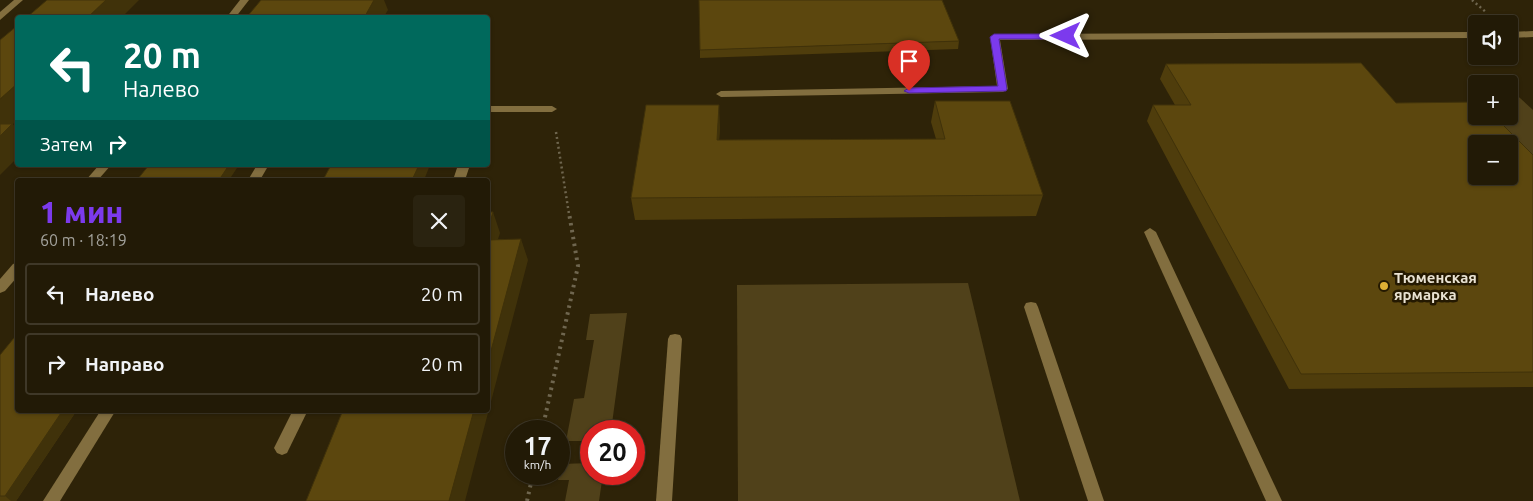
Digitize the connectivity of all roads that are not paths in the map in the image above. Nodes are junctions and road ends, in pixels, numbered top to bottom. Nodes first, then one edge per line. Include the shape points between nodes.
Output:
1 (19, 0) edge
2 (245, 0) edge
3 (232, 15) edge
4 (0, 17) edge
5 (1518, 34) edge
6 (1533, 34) edge
7 (1468, 35) edge
8 (721, 94) dead end
9 (490, 109) edge
10 (552, 109) road end
11 (103, 167) edge
12 (261, 168) dead end
13 (94, 178) edge
14 (255, 178) edge
15 (1150, 232) dead end
16 (15, 270) edge
17 (0, 288) edge
18 (1031, 307) dead end
19 (676, 339) dead end
20 (107, 413) edge
21 (300, 413) edge
22 (282, 448) dead end
23 (51, 501) edge
24 (664, 501) edge
25 (1096, 501) edge
26 (1274, 501) edge

1 - 4 lane
2 - 3 lane
5 - 6 lane
7 - 8 lane via 994,37 1003,89
9 - 10 lane
11 - 13 lane
12 - 14 lane
15 - 26 lane
16 - 17 lane
18 - 25 lane
19 - 24 lane
20 - 23 lane
21 - 22 lane

